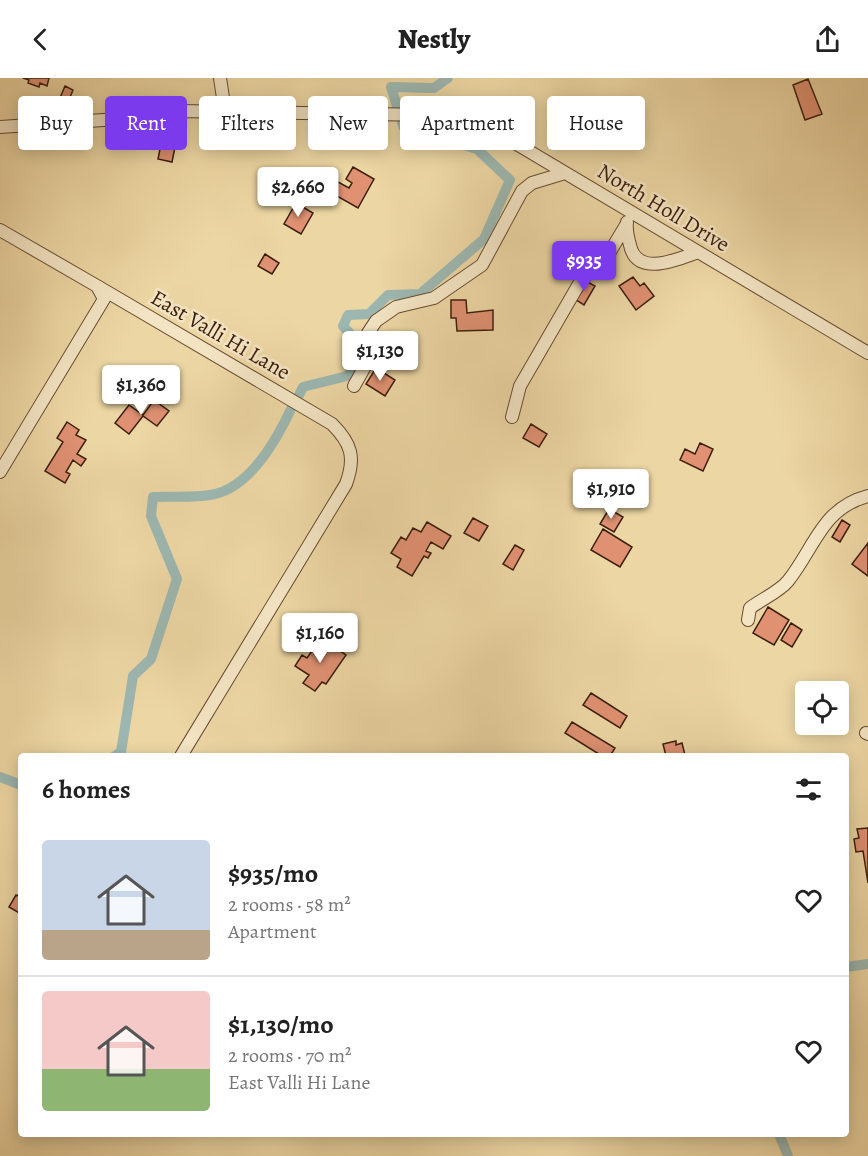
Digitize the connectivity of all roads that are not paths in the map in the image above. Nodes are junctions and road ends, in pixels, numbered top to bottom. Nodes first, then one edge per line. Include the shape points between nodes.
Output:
1 (220, 78) edge
2 (223, 96) edge
3 (199, 111) edge
4 (296, 112) edge
5 (0, 127) edge
6 (565, 172) junction
7 (633, 213) junction
8 (626, 225) junction
9 (0, 230) edge
10 (698, 252) junction
11 (97, 286) junction
12 (868, 353) edge
13 (354, 386) dead end
14 (512, 417) dead end
15 (0, 472) edge
16 (868, 496) edge
17 (748, 620) dead end
18 (183, 753) edge

1 - 2 street
3 - 5 street, North Holl Drive
4 - 6 street, North Holl Drive via 449,117 500,134
6 - 7 street, North Holl Drive
6 - 13 street via 532,183 522,191 482,265 435,298 396,307 376,321 368,333 369,359
7 - 8 street
7 - 10 street, North Holl Drive
8 - 10 street via 631,249 638,260 662,264
8 - 14 street via 602,265 583,277 520,386
9 - 11 street, East Valli Hi Lane
10 - 12 street, North Holl Drive
11 - 15 street via 104,303
11 - 18 street, East Valli Hi Lane via 332,424 345,437 352,457 346,484
16 - 17 street via 836,510 786,583 750,608

